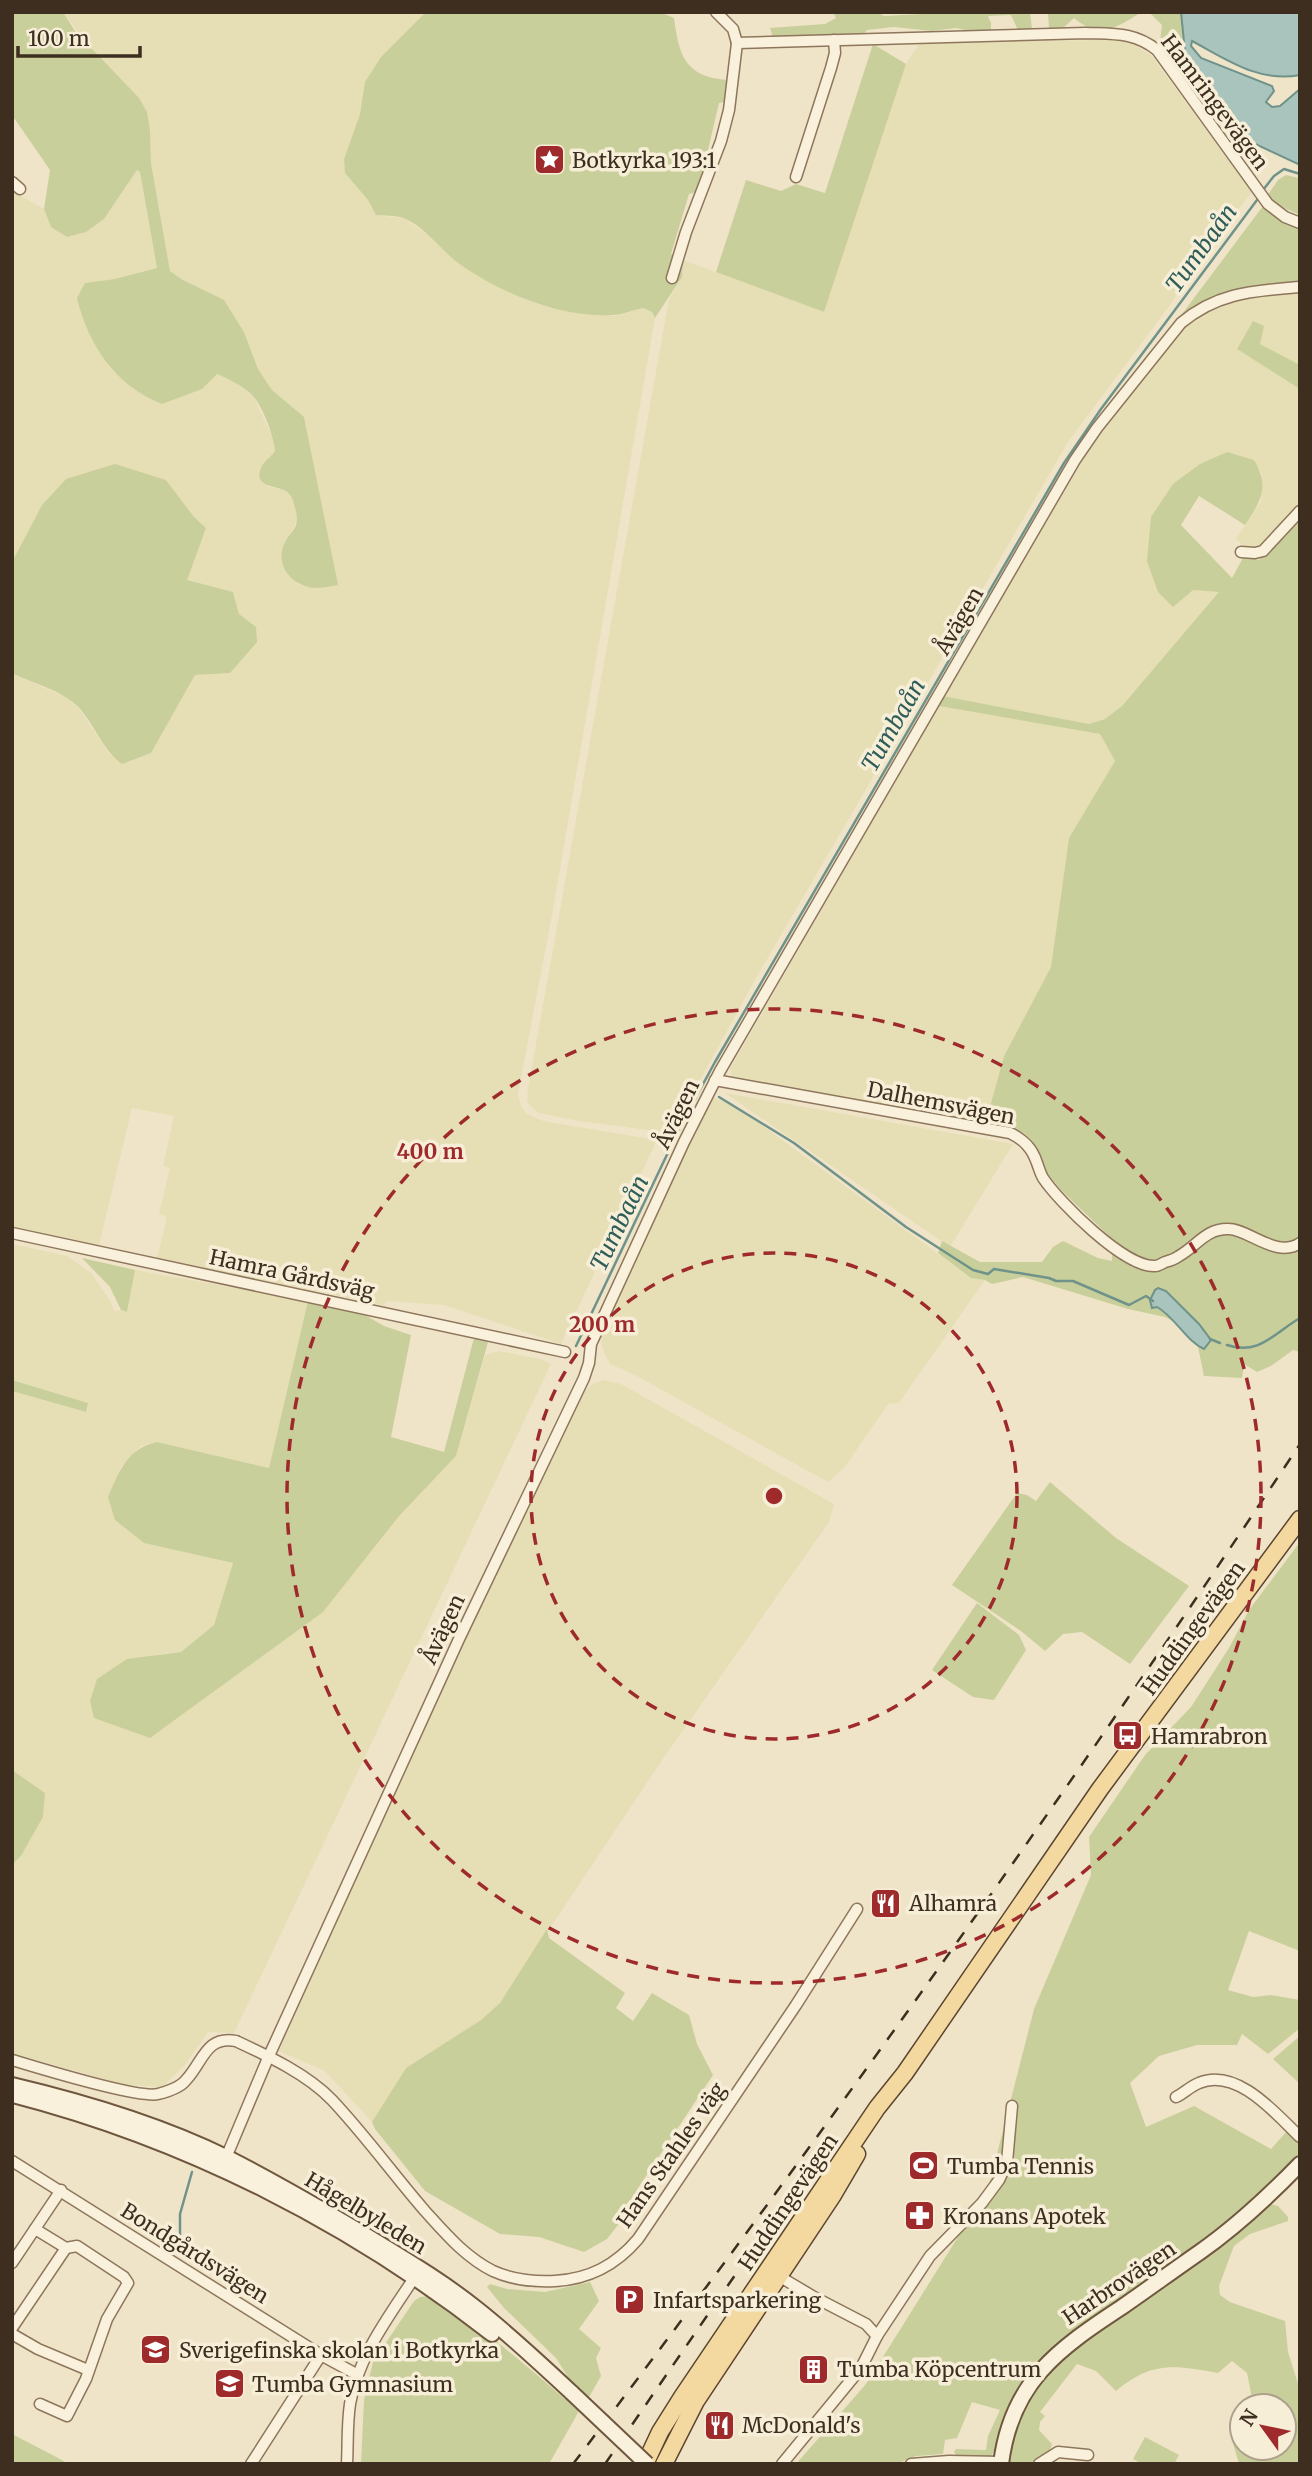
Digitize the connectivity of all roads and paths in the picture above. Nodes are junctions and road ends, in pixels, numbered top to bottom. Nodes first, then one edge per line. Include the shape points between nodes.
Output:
1 (716, 12) edge
2 (834, 40) junction
3 (737, 43) junction
4 (796, 177) dead end
5 (1300, 223) edge
6 (672, 278) dead end
7 (1300, 287) edge
8 (1300, 511) edge
9 (1241, 552) dead end
10 (715, 1080) junction
11 (12, 1233) edge
12 (1300, 1243) edge
13 (565, 1352) dead end
14 (1300, 1519) edge
15 (857, 1909) dead end
16 (268, 2058) junction
17 (12, 2060) edge
18 (12, 2085) edge
19 (12, 2095) edge
20 (1176, 2097) dead end
21 (1012, 2106) dead end
22 (1300, 2137) edge
23 (12, 2161) edge
24 (224, 2162) junction
25 (1300, 2164) edge
26 (61, 2190) junction
27 (35, 2230) junction
28 (66, 2248) junction
29 (12, 2263) edge
30 (773, 2272) junction
31 (417, 2273) junction
32 (12, 2328) edge
33 (12, 2334) edge
34 (877, 2336) junction
35 (321, 2355) junction
36 (88, 2371) junction
37 (358, 2375) junction
38 (40, 2404) dead end
39 (1088, 2455) dead end
40 (1001, 2463) edge
41 (251, 2464) edge
42 (347, 2464) edge
43 (644, 2464) edge
44 (664, 2464) edge
45 (782, 2464) edge
46 (911, 2464) edge
47 (1039, 2464) edge

1 - 3 street via 733,29
2 - 3 street, Hamringevägen
2 - 4 street via 831,68
2 - 5 street, Hamringevägen via 1086,33 1125,34 1144,40 1157,50 1268,204
3 - 6 street via 721,141
7 - 10 street, Åvägen via 1245,292 1196,311 1181,323 1097,428
8 - 9 street via 1263,551
10 - 12 street, Dalhemsvägen via 1010,1133 1031,1148 1041,1175 1071,1212 1139,1262 1155,1266 1180,1256 1214,1230 1232,1228 1277,1247
10 - 16 street, Åvägen via 590,1344 584,1378 458,1639
11 - 13 street, Hamra Gårdsväg
14 - 30 main road, Huddingevägen via 1100,1789 905,2073 832,2195
15 - 16 street, Hans Stahles väg via 657,2214 628,2251 590,2276 533,2282 480,2264 437,2224 330,2098
16 - 17 street, Hans Stahles väg via 225,2039 214,2043 185,2083 156,2095
16 - 24 street, Åvägen
18 - 24 main road, Hågelbyleden via 151,2127
19 - 24 main road, Hågelbyleden
20 - 22 street via 1199,2082 1234,2083
21 - 34 street via 1007,2162 999,2180 929,2256
23 - 26 street, Bondgårdsvägen
24 - 31 main road, Hågelbyleden via 330,2214
25 - 40 main road, Harbrovägen via 1225,2234 1044,2364 1012,2414
26 - 27 street
26 - 35 street, Bondgårdsvägen
27 - 28 street
27 - 29 street
28 - 32 street
28 - 36 street via 77,2246 128,2283 107,2319
30 - 34 street via 866,2324
30 - 43 main road, Huddingevägen via 682,2397
30 - 44 main road, Huddingevägen
31 - 37 street
31 - 43 main road, Hågelbyleden, bridge via 570,2395
33 - 36 street
34 - 45 street via 861,2368
35 - 37 street, Bondgårdsvägen
35 - 41 street
36 - 38 street via 67,2416
37 - 42 street via 350,2404
39 - 47 street via 1058,2452
40 - 46 street via 950,2460

